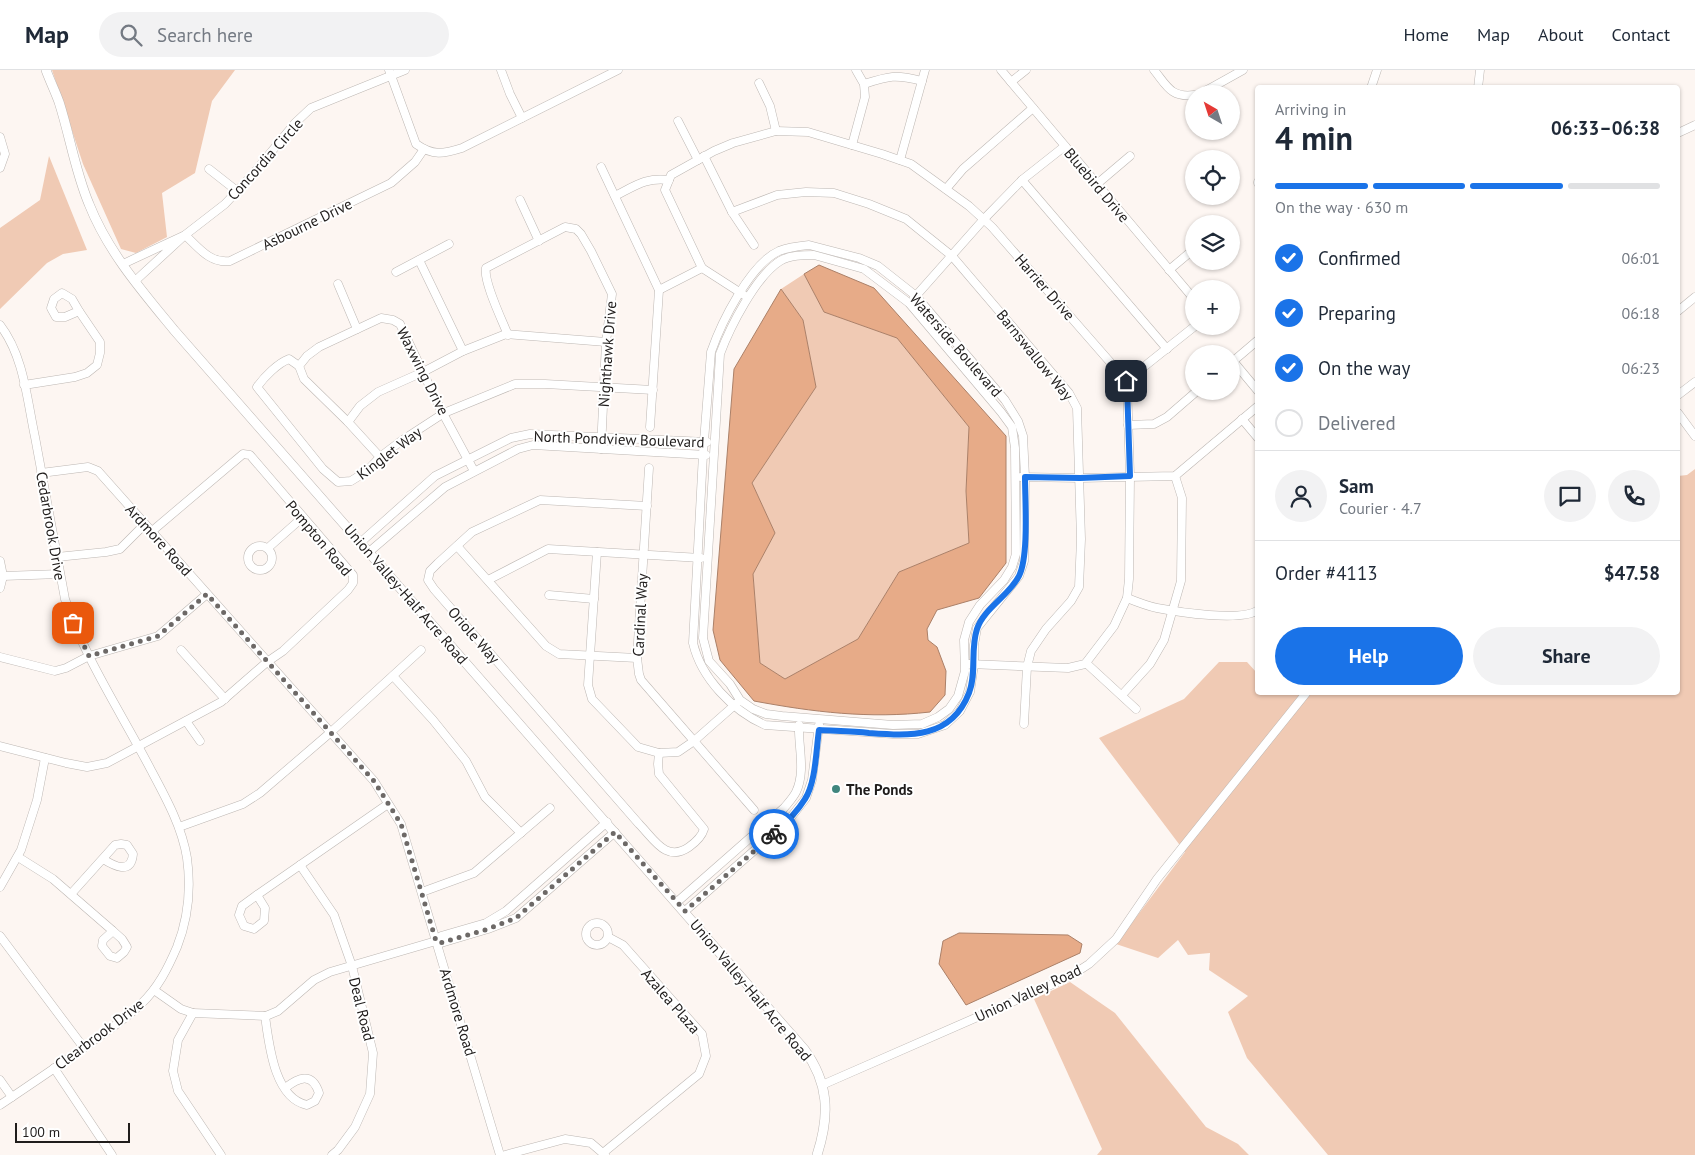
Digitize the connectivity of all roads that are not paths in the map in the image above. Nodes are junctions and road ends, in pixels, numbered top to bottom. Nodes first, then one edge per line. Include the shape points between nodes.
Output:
1 (46, 70) edge
2 (405, 70) edge
3 (501, 70) edge
4 (618, 70) edge
5 (856, 70) edge
6 (925, 70) edge
7 (1001, 70) edge
8 (1026, 70) edge
9 (1154, 70) edge
10 (1243, 70) edge
11 (1377, 70) edge
12 (1480, 70) edge
13 (390, 73) edge
14 (922, 81) junction
15 (1012, 82) junction
16 (759, 83) dead end
17 (864, 84) junction
18 (1216, 85) edge
19 (1372, 85) edge
20 (1478, 85) edge
21 (1185, 96) edge
22 (1033, 108) junction
23 (522, 118) junction
24 (678, 121) dead end
25 (1695, 125) edge
26 (776, 131) junction
27 (1680, 132) edge
28 (0, 137) edge
29 (852, 145) junction
30 (1065, 146) junction
31 (424, 149) junction
32 (1130, 156) dead end
33 (701, 158) junction
34 (900, 160) junction
35 (601, 166) dead end
36 (0, 168) edge
37 (209, 169) dead end
38 (669, 180) junction
39 (1022, 180) junction
40 (1097, 184) junction
41 (946, 189) junction
42 (237, 191) junction
43 (615, 196) junction
44 (520, 200) dead end
45 (732, 212) junction
46 (984, 219) junction
47 (185, 235) junction
48 (539, 241) junction
49 (449, 244) dead end
50 (754, 246) dead end
51 (952, 256) junction
52 (1185, 257) edge
53 (419, 260) junction
54 (123, 264) junction
55 (702, 268) junction
56 (1169, 270) junction
57 (396, 272) dead end
58 (135, 281) junction
59 (338, 284) dead end
60 (1185, 289) edge
61 (659, 290) junction
62 (740, 292) junction
63 (916, 296) junction
64 (1695, 297) edge
65 (749, 298) junction
66 (909, 303) junction
67 (1680, 309) edge
68 (79, 311) dead end
69 (0, 325) edge
70 (357, 329) junction
71 (508, 334) junction
72 (1185, 334) edge
73 (606, 342) junction
74 (1255, 343) edge
75 (1167, 349) junction
76 (463, 350) junction
77 (1240, 355) edge
78 (299, 366) junction
79 (1240, 371) edge
80 (423, 372) junction
81 (1126, 381) junction
82 (1695, 382) edge
83 (24, 385) junction
84 (604, 387) junction
85 (1255, 387) edge
86 (653, 390) junction
87 (1680, 393) edge
88 (1186, 400) edge
89 (1255, 409) edge
90 (444, 413) junction
91 (1680, 416) edge
92 (1242, 420) junction
93 (348, 422) junction
94 (1128, 425) junction
95 (650, 427) dead end
96 (1255, 435) edge
97 (1695, 436) edge
98 (601, 438) junction
99 (704, 442) junction
100 (714, 443) junction
101 (600, 449) junction
102 (702, 454) junction
103 (714, 455) junction
104 (380, 457) junction
105 (468, 460) junction
106 (649, 468) dead end
107 (474, 470) junction
108 (41, 473) junction
109 (1130, 476) junction
110 (1175, 476) junction
111 (1014, 477) junction
112 (1025, 477) junction
113 (1080, 478) junction
114 (647, 506) junction
115 (396, 512) junction
116 (302, 517) junction
117 (404, 522) junction
118 (145, 524) junction
119 (151, 532) junction
120 (361, 542) junction
121 (457, 546) junction
122 (268, 548) dead end
123 (369, 552) junction
124 (597, 552) junction
125 (644, 554) junction
126 (57, 557) junction
127 (697, 558) junction
128 (708, 558) junction
129 (0, 560) edge
130 (60, 574) junction
131 (3, 576) junction
132 (488, 580) junction
133 (0, 588) edge
134 (207, 594) junction
135 (549, 595) dead end
136 (594, 598) junction
137 (1127, 598) junction
138 (1173, 610) junction
139 (1255, 612) edge
140 (181, 650) dead end
141 (421, 650) dead end
142 (89, 656) junction
143 (590, 656) junction
144 (0, 657) edge
145 (637, 658) junction
146 (267, 662) junction
147 (1086, 663) junction
148 (965, 664) junction
149 (974, 664) junction
150 (1027, 667) junction
151 (393, 676) junction
152 (1122, 695) junction
153 (1305, 695) edge
154 (225, 699) junction
155 (740, 700) junction
156 (734, 706) junction
157 (1136, 709) dead end
158 (800, 718) junction
159 (819, 719) junction
160 (186, 721) junction
161 (1024, 724) dead end
162 (799, 728) junction
163 (819, 730) junction
164 (331, 732) junction
165 (200, 741) dead end
166 (694, 742) junction
167 (0, 746) edge
168 (138, 746) junction
169 (659, 753) junction
170 (45, 758) junction
171 (388, 804) junction
172 (550, 808) dead end
173 (754, 810) dead end
174 (606, 822) junction
175 (178, 826) junction
176 (615, 832) junction
177 (521, 833) junction
178 (18, 856) junction
179 (103, 859) dead end
180 (562, 862) junction
181 (300, 865) junction
182 (571, 871) junction
183 (0, 887) edge
184 (422, 892) junction
185 (71, 894) junction
186 (257, 895) dead end
187 (676, 902) junction
188 (685, 911) junction
189 (113, 931) dead end
190 (0, 936) edge
191 (608, 937) dead end
192 (436, 941) junction
193 (352, 966) junction
194 (154, 990) junction
195 (193, 1013) junction
196 (264, 1016) junction
197 (84, 1048) junction
198 (54, 1068) junction
199 (0, 1080) edge
200 (822, 1085) junction
201 (285, 1088) dead end
202 (12, 1097) junction
203 (0, 1105) edge
204 (604, 1154) edge
205 (112, 1155) edge
206 (221, 1155) edge
207 (332, 1155) edge
208 (500, 1155) edge
209 (506, 1155) edge
210 (817, 1155) edge

1 - 54 street, Union Valley-Half Acre Road via 59,102 89,205 109,245
2 - 13 street, Concordia Circle
3 - 23 street
4 - 23 street
5 - 17 street
6 - 14 street
7 - 15 street, Bluebird Drive
8 - 15 street
9 - 21 street via 1173,93
10 - 18 street
11 - 19 street
12 - 20 street
13 - 31 street via 416,144
13 - 42 street, Concordia Circle via 311,108
14 - 17 street via 888,76
14 - 34 street
15 - 22 street, Bluebird Drive
16 - 26 street via 770,106
17 - 29 street via 864,97
22 - 30 street, Bluebird Drive
22 - 41 street
23 - 31 street via 462,148 443,154
24 - 33 street
25 - 27 street
26 - 29 street, Harrier Drive via 808,132
26 - 33 street, Harrier Drive via 732,143
28 - 36 street via 5,154
29 - 34 street, Harrier Drive
30 - 39 street
30 - 40 street, Bluebird Drive
31 - 47 street, Asbourne Drive via 392,183 230,261 220,263 210,258
32 - 40 street
33 - 38 street, Harrier Drive via 671,175
33 - 45 street
34 - 41 street, Harrier Drive
35 - 43 street
37 - 42 street
38 - 43 street via 646,180
38 - 55 street via 664,190
39 - 46 street
39 - 75 street
40 - 56 street, Bluebird Drive
41 - 46 street, Harrier Drive
42 - 47 street, Concordia Circle
43 - 61 street
44 - 48 street
45 - 50 street
45 - 51 street, Barnswallow Way via 777,195 834,193 906,219
46 - 51 street
46 - 81 street, Harrier Drive
47 - 54 street, Concordia Circle
47 - 58 street, Concordia Circle
48 - 71 street, Nighthawk Drive via 486,268 488,284
48 - 73 street, Nighthawk Drive via 565,227 576,229 581,234 612,294
49 - 53 street
51 - 63 street
51 - 113 street, Barnswallow Way via 1069,392 1077,408
52 - 56 street
53 - 57 street
53 - 76 street
54 - 58 street, Union Valley-Half Acre Road
55 - 61 street
55 - 62 street
56 - 60 street, Bluebird Drive
58 - 120 street, Union Valley-Half Acre Road via 174,330
59 - 70 street
61 - 86 street
62 - 63 street, Waterside Boulevard via 767,258 794,246 809,245 878,266
62 - 65 street
62 - 99 street, Waterside Boulevard via 711,352
63 - 66 street
63 - 112 street, Waterside Boulevard via 1005,400 1018,421 1024,436
64 - 67 street
65 - 66 street, Waterside Boulevard via 781,260 814,255 864,269
65 - 100 street, Waterside Boulevard via 727,335 720,354
66 - 111 street, Waterside Boulevard via 1012,427
68 - 83 street via 100,342 97,365 75,377
69 - 83 street, Cedarbrook Drive via 18,360
70 - 78 street, Waxwing Drive via 319,347
70 - 80 street, Waxwing Drive via 381,318 400,324
71 - 73 street
71 - 76 street
72 - 75 street
73 - 84 street, Nighthawk Drive
74 - 77 street
75 - 81 street
76 - 80 street
78 - 93 street via 304,380
78 - 104 street, Kinglet Way via 289,359 284,361 257,387 323,469 338,482 351,482
79 - 85 street
80 - 90 street, Waxwing Drive
80 - 93 street via 378,392 360,406
81 - 94 street
82 - 87 street
83 - 108 street, Cedarbrook Drive
84 - 86 street, Kinglet Way
84 - 90 street, Kinglet Way via 515,384
84 - 98 street, Nighthawk Drive
86 - 95 street
88 - 94 street via 1154,424
89 - 92 street
90 - 104 street, Kinglet Way
90 - 105 street, Waxwing Drive
91 - 97 street
92 - 96 street
92 - 110 street
93 - 104 street
94 - 109 street
98 - 99 street, North Pondview Boulevard
98 - 101 street, Nighthawk Drive
98 - 105 street, North Pondview Boulevard via 530,434 512,438
99 - 100 street, North Pondview Boulevard
99 - 102 street, Waterside Boulevard
100 - 103 street, Waterside Boulevard
101 - 102 street, North Pondview Boulevard
101 - 107 street, North Pondview Boulevard via 533,445
102 - 103 street, North Pondview Boulevard
102 - 127 street, Waterside Boulevard
103 - 128 street, Waterside Boulevard
105 - 107 street, Waxwing Drive
105 - 115 street, North Pondview Boulevard via 435,476
106 - 114 street, Cardinal Way
107 - 117 street, North Pondview Boulevard via 445,487
108 - 118 street, Ardmore Road via 88,467 98,471
108 - 126 street, Cedarbrook Drive
109 - 110 street
109 - 113 street
109 - 137 street
110 - 138 street via 1182,498 1182,516 1180,581
111 - 112 street
111 - 148 street, Waterside Boulevard via 1016,554 1004,580 969,622 964,640
112 - 113 street
112 - 149 street, Waterside Boulevard via 1024,560 1015,582 977,628
113 - 150 street, Barnswallow Way via 1079,587 1031,651
114 - 121 street, Oriole Way via 540,500 472,532
114 - 125 street, Cardinal Way
115 - 117 street
115 - 120 street, North Pondview Boulevard
116 - 119 street, Pompton Road via 250,455 243,454
116 - 122 street
116 - 146 street, Pompton Road via 354,575 353,582 283,651
117 - 123 street, North Pondview Boulevard
118 - 119 street, Ardmore Road
118 - 126 street via 120,549
119 - 134 street, Ardmore Road
120 - 123 street, Union Valley-Half Acre Road
121 - 132 street
121 - 169 street, Oriole Way via 430,571 428,580 434,589 665,851 674,853 693,844 704,829 659,774
123 - 174 street, Union Valley-Half Acre Road
124 - 125 street
124 - 132 street via 548,549
124 - 136 street
125 - 127 street
125 - 145 street, Cardinal Way
126 - 130 street, Cedarbrook Drive
127 - 128 street
127 - 156 street, Waterside Boulevard via 693,625 696,656 703,670
128 - 155 street, Waterside Boulevard via 702,638 709,660
129 - 131 street
130 - 131 street
130 - 142 street, Cedarbrook Drive via 73,623
131 - 133 street
132 - 143 street via 546,646 559,654
134 - 142 street via 158,636
134 - 146 street, Ardmore Road
135 - 136 street
136 - 143 street
137 - 138 street
137 - 147 street via 1114,626
138 - 139 street via 1241,615
138 - 152 street via 1164,640 1150,664
140 - 154 street
141 - 151 street
142 - 144 street via 55,671
142 - 168 street, Cedarbrook Drive
143 - 145 street
143 - 169 street via 588,685 592,699 638,747
145 - 166 street, Cardinal Way via 641,680
146 - 154 street, Pompton Road
146 - 164 street, Ardmore Road
147 - 150 street via 1068,668
147 - 152 street
148 - 149 street
148 - 159 street, Waterside Boulevard via 958,696 949,709 922,724
149 - 150 street
149 - 163 street, Waterside Boulevard via 970,692 960,711 945,725 918,734
150 - 161 street, Barnswallow Way
151 - 164 street
151 - 177 street via 466,761 485,797
152 - 157 street
153 - 200 street, Union Valley Road via 1100,956 1080,972
154 - 160 street, Pompton Road
155 - 156 street
155 - 158 street, Waterside Boulevard via 766,714
156 - 162 street, Waterside Boulevard via 765,725
156 - 166 street
158 - 159 street, Waterside Boulevard
158 - 162 street
159 - 163 street
160 - 165 street
160 - 168 street, Pompton Road
162 - 163 street, Waterside Boulevard
162 - 187 street via 800,780 796,793 784,808
163 - 188 street via 812,780 806,798 788,821
164 - 171 street, Ardmore Road via 374,781
164 - 175 street via 243,804
166 - 169 street via 678,752
166 - 173 street, Cardinal Way
167 - 170 street, Pompton Road
168 - 170 street, Pompton Road via 107,763 87,766
168 - 175 street, Clearbrook Drive
170 - 178 street via 37,800
171 - 181 street
171 - 184 street, Ardmore Road via 401,824
172 - 177 street
174 - 176 street, Union Valley-Half Acre Road
174 - 180 street
175 - 194 street, Clearbrook Drive via 187,858 189,888 185,918 172,960
176 - 182 street
176 - 187 street, Union Valley-Half Acre Road
177 - 184 street via 474,873
178 - 183 street
178 - 185 street
179 - 185 street
180 - 182 street via 564,869
180 - 192 street via 506,911 486,922 441,936
181 - 186 street
181 - 193 street, Deal Road via 334,916
182 - 192 street via 516,918 440,943
184 - 192 street, Ardmore Road
185 - 189 street
187 - 188 street, Union Valley-Half Acre Road
188 - 200 street, Union Valley-Half Acre Road via 793,1034 813,1062
190 - 197 street
191 - 204 street, Azalea Plaza via 623,945 702,1034 706,1056 699,1074
192 - 193 street
192 - 208 street, Ardmore Road
193 - 196 street via 314,980 278,1011
193 - 207 street, Deal Road via 373,1053 370,1094 355,1127
194 - 195 street via 181,1009
194 - 197 street, Clearbrook Drive via 130,1014
195 - 196 street
195 - 206 street via 178,1040 173,1071 178,1091
196 - 201 street via 273,1066
197 - 198 street, Clearbrook Drive
198 - 202 street, Clearbrook Drive
198 - 205 street
199 - 202 street
200 - 210 street via 825,1120
202 - 203 street, Clearbrook Drive
204 - 209 street via 591,1143 565,1139

